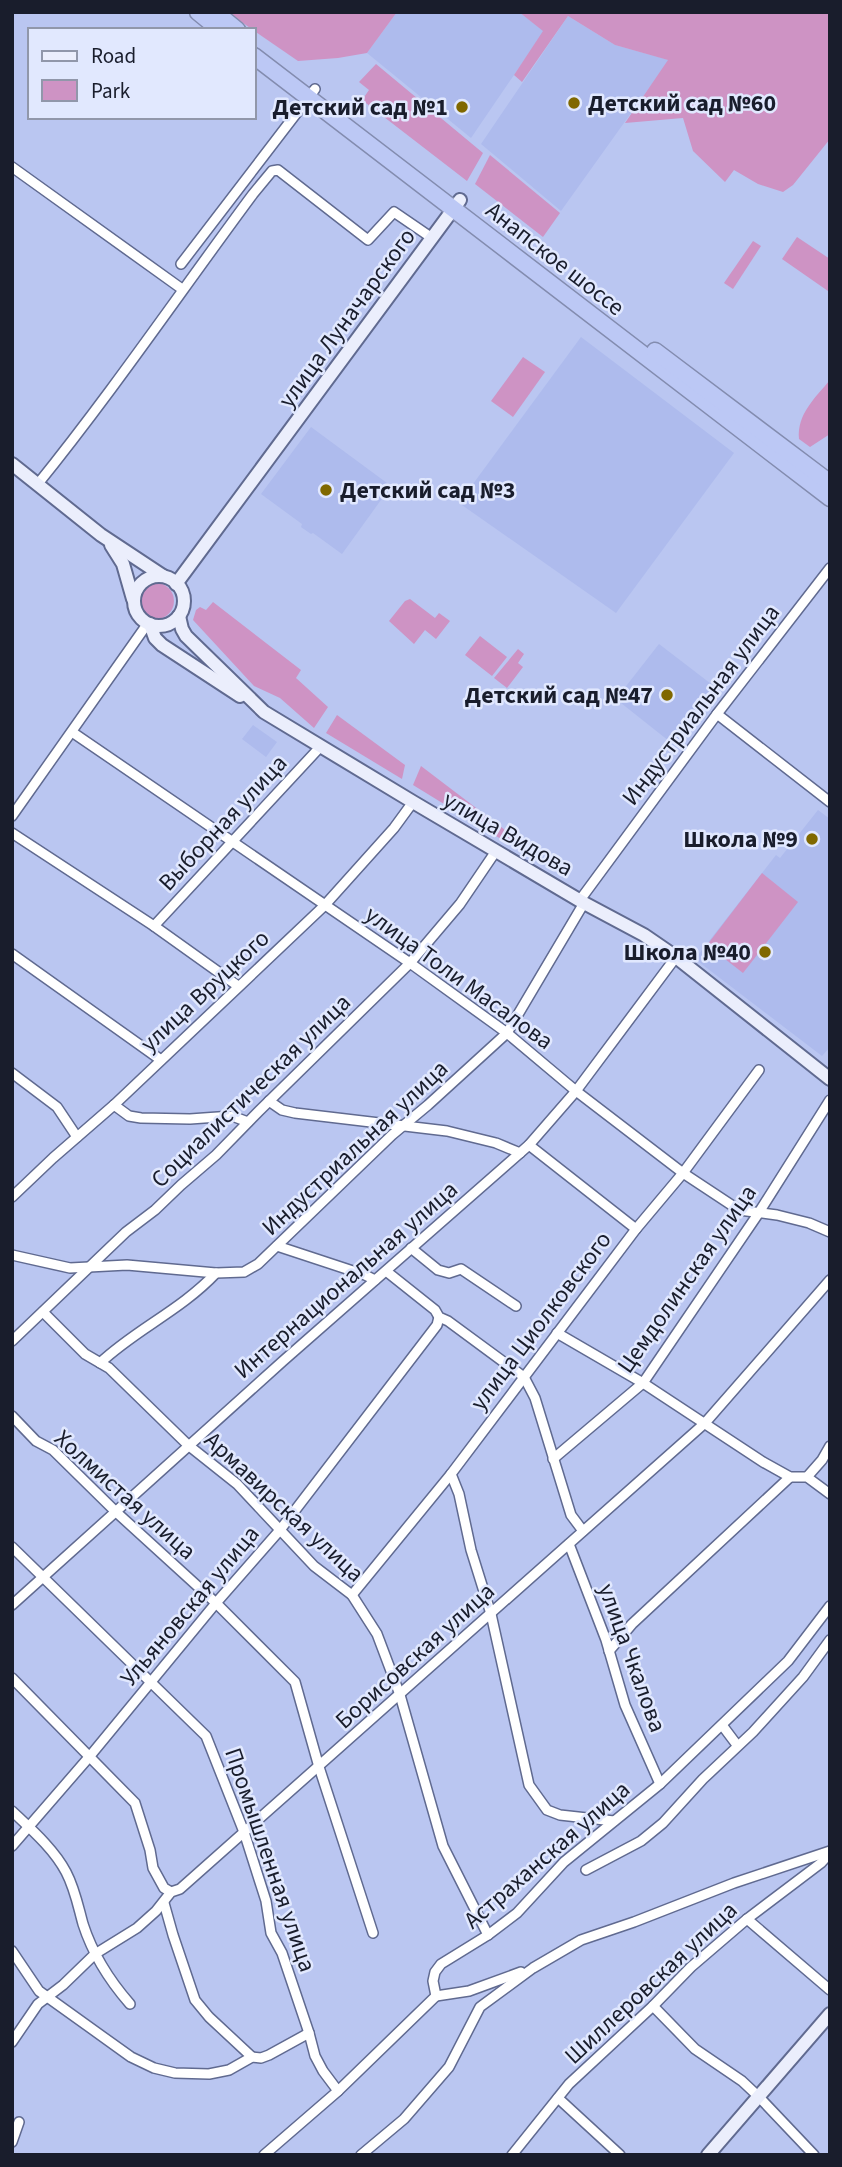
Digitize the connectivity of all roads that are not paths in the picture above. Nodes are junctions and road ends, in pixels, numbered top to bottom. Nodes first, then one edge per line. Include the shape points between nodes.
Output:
1 (198, 12) edge
2 (215, 12) edge
3 (218, 28) edge
4 (235, 28) edge
5 (256, 44) edge
6 (256, 57) edge
7 (312, 94) junction
8 (12, 167) edge
9 (456, 205) junction
10 (432, 237) junction
11 (181, 264) dead end
12 (182, 289) junction
13 (12, 464) edge
14 (830, 483) edge
15 (37, 485) junction
16 (830, 498) edge
17 (101, 535) junction
18 (830, 568) edge
19 (163, 576) junction
20 (176, 584) junction
21 (133, 601) junction
22 (179, 616) junction
23 (149, 624) junction
24 (264, 712) junction
25 (717, 714) junction
26 (72, 732) junction
27 (321, 746) junction
28 (413, 802) junction
29 (830, 802) edge
30 (12, 816) edge
31 (12, 833) edge
32 (232, 843) junction
33 (496, 851) junction
34 (582, 901) junction
35 (324, 906) junction
36 (154, 926) junction
37 (12, 954) edge
38 (676, 957) junction
39 (410, 963) junction
40 (238, 986) junction
41 (507, 1033) junction
42 (161, 1060) junction
43 (759, 1070) dead end
44 (12, 1073) edge
45 (830, 1079) edge
46 (576, 1091) junction
47 (830, 1100) edge
48 (269, 1101) junction
49 (114, 1105) junction
50 (248, 1122) junction
51 (403, 1126) junction
52 (77, 1137) junction
53 (529, 1145) junction
54 (520, 1153) junction
55 (683, 1174) junction
56 (12, 1197) edge
57 (758, 1214) junction
58 (636, 1229) junction
59 (830, 1232) edge
60 (277, 1246) junction
61 (411, 1248) junction
62 (12, 1255) edge
63 (90, 1268) junction
64 (386, 1271) junction
65 (216, 1273) junction
66 (375, 1280) junction
67 (830, 1280) edge
68 (516, 1306) dead end
69 (43, 1312) junction
70 (439, 1317) junction
71 (557, 1333) junction
72 (12, 1341) edge
73 (100, 1363) junction
74 (524, 1377) junction
75 (643, 1383) junction
76 (12, 1416) edge
77 (705, 1423) junction
78 (188, 1445) junction
79 (830, 1446) edge
80 (553, 1459) junction
81 (451, 1474) junction
82 (790, 1477) junction
83 (807, 1477) junction
84 (830, 1494) edge
85 (115, 1511) junction
86 (280, 1530) junction
87 (583, 1531) junction
88 (569, 1544) junction
89 (12, 1547) edge
90 (44, 1577) junction
91 (352, 1595) junction
92 (216, 1603) junction
93 (12, 1605) edge
94 (830, 1606) edge
95 (491, 1614) junction
96 (830, 1640) edge
97 (610, 1651) junction
98 (12, 1678) edge
99 (152, 1681) junction
100 (400, 1695) junction
101 (722, 1725) junction
102 (737, 1745) junction
103 (90, 1756) junction
104 (319, 1767) junction
105 (660, 1784) junction
106 (12, 1811) edge
107 (614, 1821) junction
108 (29, 1828) junction
109 (244, 1832) junction
110 (12, 1846) edge
111 (830, 1852) edge
112 (586, 1870) dead end
113 (171, 1892) junction
114 (164, 1903) junction
115 (747, 1919) junction
116 (373, 1933) dead end
117 (488, 1935) junction
118 (12, 1951) edge
119 (95, 1954) junction
120 (533, 1968) junction
121 (830, 1990) edge
122 (436, 1996) junction
123 (47, 1998) junction
124 (130, 2004) dead end
125 (653, 2006) junction
126 (830, 2014) edge
127 (12, 2024) edge
128 (22, 2027) junction
129 (309, 2032) junction
130 (12, 2042) edge
131 (252, 2057) junction
132 (338, 2091) junction
133 (759, 2097) junction
134 (558, 2098) junction
135 (19, 2122) dead end
136 (12, 2141) edge
137 (264, 2155) edge
138 (361, 2155) edge
139 (512, 2155) edge
140 (620, 2155) edge
141 (708, 2155) edge
142 (814, 2155) edge

1 - 3 highway
2 - 4 highway
5 - 7 highway, Анапское шоссе
6 - 7 highway, Анапское шоссе
7 - 9 highway, Анапское шоссе
7 - 11 street
8 - 12 street
9 - 10 street, улица Луначарского
9 - 14 highway, Анапское шоссе
9 - 16 highway, Анапское шоссе
10 - 12 street via 394,212 368,240 278,170 272,171
10 - 20 street, улица Луначарского
12 - 15 street
13 - 15 street
15 - 17 street
17 - 19 street
17 - 21 street via 123,564
18 - 25 street, Индустриальная улица
19 - 20 street
19 - 21 street via 142,582
20 - 22 street via 184,602
21 - 23 street via 138,615
22 - 23 street via 166,625
22 - 24 street, улица Видова via 186,636
23 - 24 street via 162,645
23 - 26 street
24 - 27 street, улица Видова
25 - 29 street
25 - 34 street, Индустриальная улица
26 - 30 street
26 - 32 street, улица Толи Масалова
27 - 28 street, улица Видова
27 - 32 street, Выборная улица
28 - 33 street, улица Видова
28 - 35 street, улица Вруцкого
31 - 36 street
32 - 35 street, улица Толи Масалова
32 - 36 street, Выборная улица
33 - 34 street, улица Видова
33 - 39 street, Социалистическая улица via 460,904
34 - 38 street, улица Видова
34 - 41 street, Индустриальная улица
35 - 39 street, улица Толи Масалова
35 - 40 street, улица Вруцкого
36 - 40 street
37 - 42 street
38 - 45 street, улица Видова
38 - 46 street, Интернациональная улица
39 - 41 street, улица Толи Масалова
39 - 48 street, Социалистическая улица
40 - 42 street, улица Вруцкого
41 - 46 street, улица Толи Масалова
41 - 51 street, Индустриальная улица
42 - 49 street, улица Вруцкого
43 - 55 street, улица Циолковского
44 - 52 street via 57,1107
46 - 53 street, Интернациональная улица
46 - 55 street, улица Толи Масалова
47 - 57 street, Цемдолинская улица
48 - 50 street, Социалистическая улица
48 - 51 street via 295,1113
49 - 50 street via 141,1118 232,1116
49 - 52 street, улица Вруцкого
50 - 63 street, Социалистическая улица
51 - 54 street via 447,1131
51 - 60 street, Индустриальная улица
52 - 56 street, улица Вруцкого
53 - 54 street, Интернациональная улица
53 - 58 street
54 - 61 street, Интернациональная улица
55 - 57 street, улица Толи Масалова via 739,1210
55 - 58 street, улица Циолковского
57 - 59 street, улица Толи Масалова via 777,1215
57 - 75 street, Цемдолинская улица
58 - 71 street, улица Циолковского
60 - 65 street, Индустриальная улица via 244,1272
60 - 66 street
61 - 64 street, Интернациональная улица
61 - 68 street via 438,1270 461,1269
62 - 63 street
63 - 65 street via 127,1265
63 - 69 street, Социалистическая улица
64 - 66 street, Интернациональная улица
64 - 70 street
65 - 73 street via 171,1313
66 - 78 street, Интернациональная улица
67 - 77 street, Борисовская улица
69 - 72 street, Социалистическая улица
69 - 73 street, Армавирская улица
70 - 74 street
70 - 86 street, Ульяновская улица
71 - 74 street, улица Циолковского
71 - 75 street
73 - 78 street, Армавирская улица
74 - 80 street
74 - 81 street, улица Циолковского
75 - 77 street
75 - 80 street, Цемдолинская улица
76 - 85 street, Холмистая улица
77 - 82 street
77 - 87 street, Борисовская улица
78 - 85 street, Интернациональная улица
78 - 86 street, Армавирская улица via 237,1484
79 - 83 street
80 - 87 street via 571,1515
81 - 91 street, улица Циолковского
81 - 95 street
82 - 83 street
82 - 97 street via 632,1624
83 - 84 street
85 - 90 street, Интернациональная улица
85 - 92 street, Холмистая улица
86 - 91 street, Армавирская улица via 314,1566
86 - 92 street, Ульяновская улица
87 - 88 street, Борисовская улица
88 - 95 street, Борисовская улица
88 - 97 street, улица Чкалова
89 - 90 street, Промышленная улица
90 - 93 street, Интернациональная улица
90 - 99 street, Промышленная улица
91 - 100 street, Армавирская улица via 377,1634
92 - 99 street, Ульяновская улица
92 - 104 street, Холмистая улица via 295,1682
94 - 101 street, Астраханская улица via 788,1661
95 - 100 street, Борисовская улица
95 - 107 street via 529,1785 537,1799 560,1815
96 - 102 street, Астраханская улица via 803,1677
97 - 105 street, улица Чкалова via 625,1705
98 - 103 street
99 - 103 street, Ульяновская улица
99 - 109 street, Промышленная улица via 206,1736
100 - 104 street, Борисовская улица
100 - 117 street, Армавирская улица via 443,1846
101 - 102 street
101 - 105 street, Астраханская улица
102 - 112 street, Астраханская улица via 663,1823 641,1841
103 - 108 street, Ульяновская улица
103 - 113 street via 135,1803 153,1868 163,1888
104 - 109 street, Борисовская улица
104 - 116 street, Холмистая улица
105 - 107 street, Астраханская улица
106 - 108 street
107 - 117 street, Астраханская улица
108 - 110 street, Ульяновская улица
108 - 119 street via 66,1871
109 - 113 street, Борисовская улица
109 - 129 street, Промышленная улица via 266,1900 271,1933
111 - 115 street, Шиллеровская улица
111 - 120 street, Шиллеровская улица via 581,1940
113 - 114 street, Борисовская улица
114 - 119 street, Борисовская улица via 137,1928
114 - 131 street via 195,2000
115 - 121 street
115 - 125 street, Шиллеровская улица
117 - 122 street, Астраханская улица via 440,1964 433,1981
118 - 123 street
119 - 123 street, Борисовская улица
119 - 124 street
120 - 122 street via 469,1991
120 - 138 street via 480,2007 449,2067 404,2119
122 - 132 street
123 - 128 street, Борисовская улица
123 - 131 street via 154,2068 209,2074 229,2070
125 - 133 street via 695,2049
125 - 134 street, Шиллеровская улица
126 - 133 street
127 - 128 street
128 - 130 street, Борисовская улица
129 - 131 street via 269,2055
129 - 132 street, Промышленная улица via 315,2056
132 - 137 street
133 - 141 street
133 - 142 street
134 - 139 street, Шиллеровская улица
134 - 140 street
135 - 136 street

